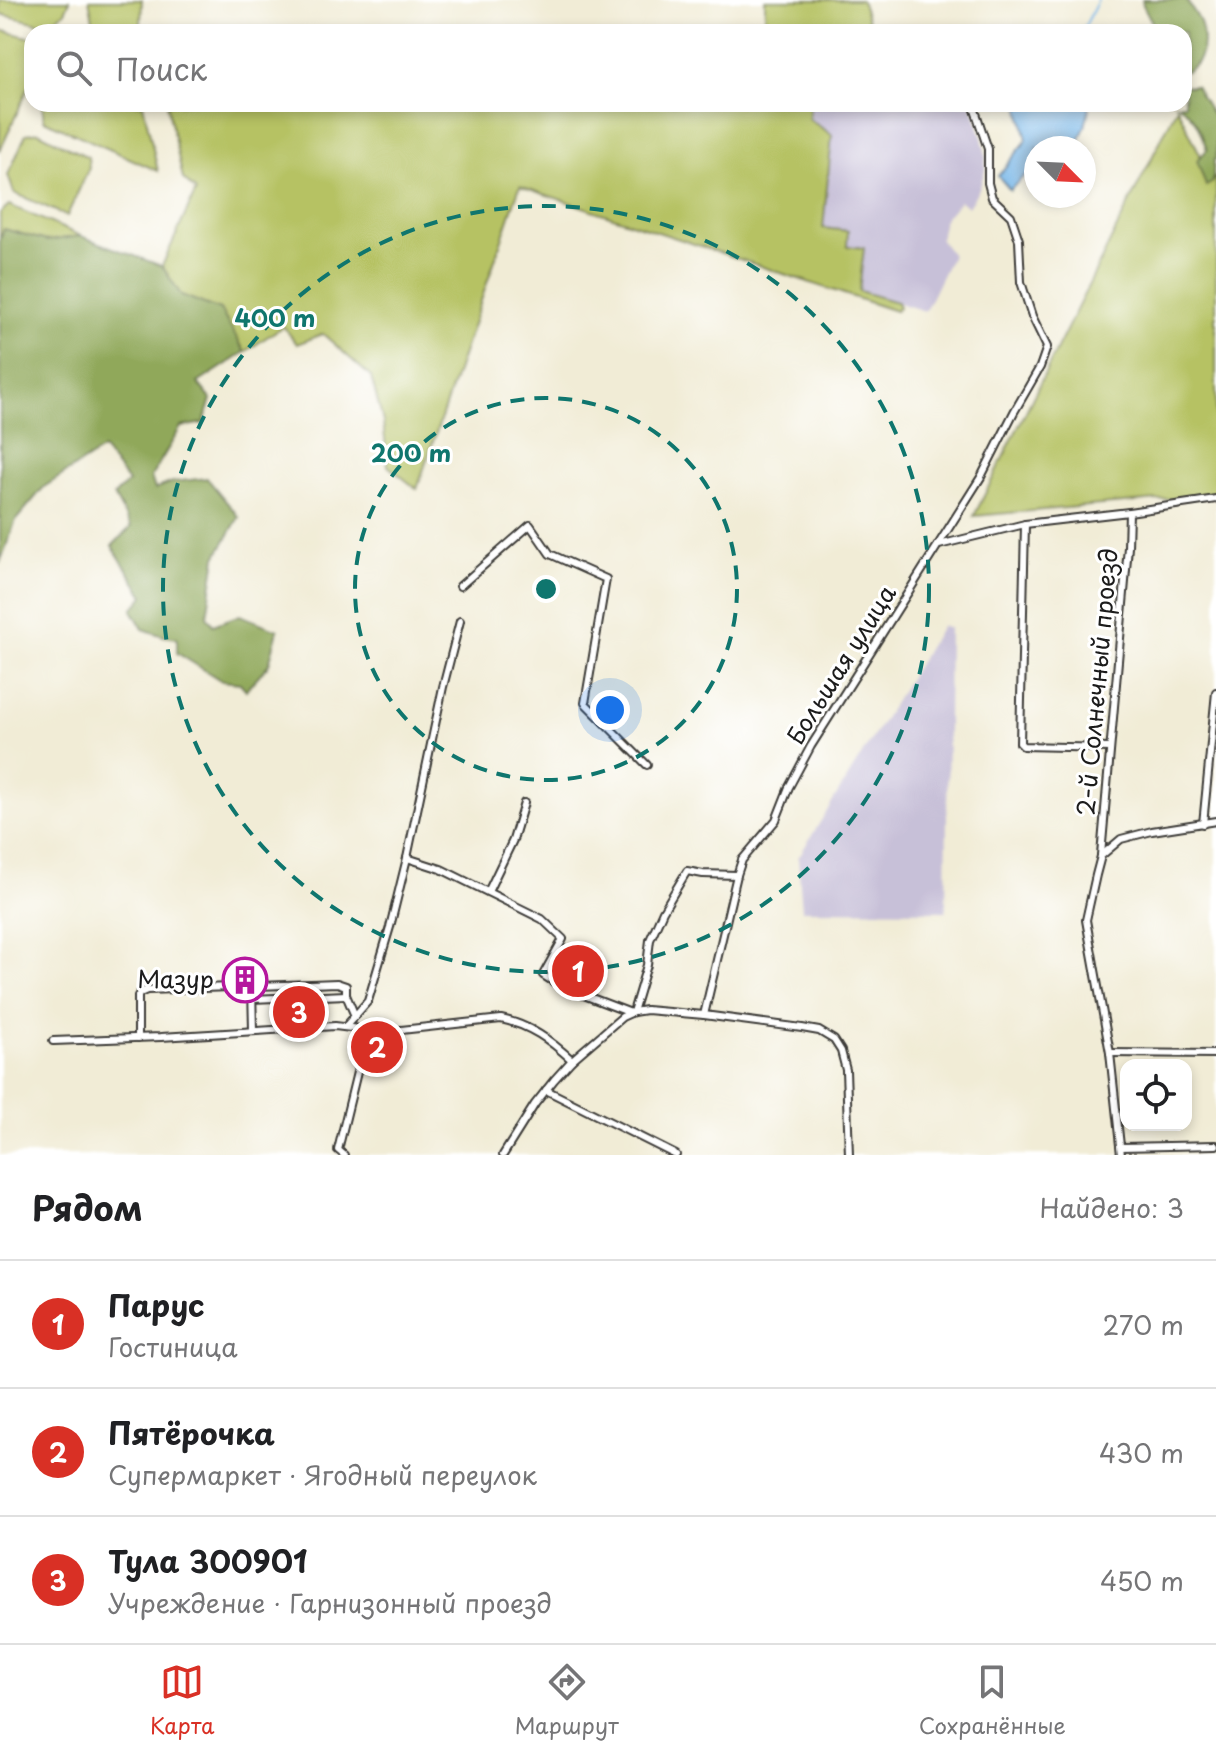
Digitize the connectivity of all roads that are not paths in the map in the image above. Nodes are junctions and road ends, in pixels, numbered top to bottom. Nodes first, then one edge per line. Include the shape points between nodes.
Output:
1 (976, 112) edge
2 (1216, 499) edge
3 (1129, 512) junction
4 (1025, 524) junction
5 (939, 545) junction
6 (460, 586) dead end
7 (460, 621) dead end
8 (1216, 692) edge
9 (1110, 748) junction
10 (647, 765) dead end
11 (524, 803) dead end
12 (1216, 821) edge
13 (1203, 824) junction
14 (1101, 856) junction
15 (407, 858) junction
16 (737, 875) junction
17 (488, 892) junction
18 (252, 987) junction
19 (346, 995) junction
20 (252, 999) junction
21 (632, 1012) junction
22 (704, 1015) junction
23 (355, 1016) junction
24 (346, 1026) junction
25 (253, 1031) junction
26 (369, 1031) junction
27 (138, 1038) junction
28 (53, 1041) dead end
29 (1110, 1053) junction
30 (1216, 1054) edge
31 (572, 1060) junction
32 (546, 1090) junction
33 (1216, 1145) edge
34 (1121, 1151) edge
35 (344, 1155) edge
36 (503, 1155) edge
37 (676, 1155) edge
38 (849, 1155) edge

1 - 5 street, Большая улица via 988,149 992,198 1011,216 1019,240 1021,282 1047,347 981,477
2 - 3 street
3 - 4 street
3 - 9 street, 2-й Солнечный проезд
4 - 5 street
4 - 9 street via 1020,743
5 - 16 street, Большая улица via 811,746 776,820 742,860
6 - 10 street via 530,525 550,554 606,579 585,703
7 - 15 street
8 - 13 street
9 - 14 street, 2-й Солнечный проезд
11 - 17 street
12 - 13 street
13 - 14 street via 1121,839
14 - 29 street, 2-й Солнечный проезд via 1086,920
15 - 17 street
15 - 23 street via 368,1001
16 - 21 street via 687,871 650,940
16 - 22 street, Большая улица
17 - 21 street via 542,919 563,939 543,975
18 - 19 street via 337,983 346,986
18 - 20 street
18 - 27 street via 143,991 138,1000
19 - 20 street
19 - 23 street
20 - 25 street
21 - 22 street
21 - 31 street
22 - 38 street via 819,1031 834,1040 846,1070
23 - 24 street
24 - 25 street
24 - 26 street
25 - 27 street
26 - 31 street via 501,1019 532,1029
26 - 35 street via 338,1150
27 - 28 street
29 - 30 street
29 - 34 street, 2-й Солнечный проезд
31 - 32 street
32 - 36 street
32 - 37 street
33 - 34 street

